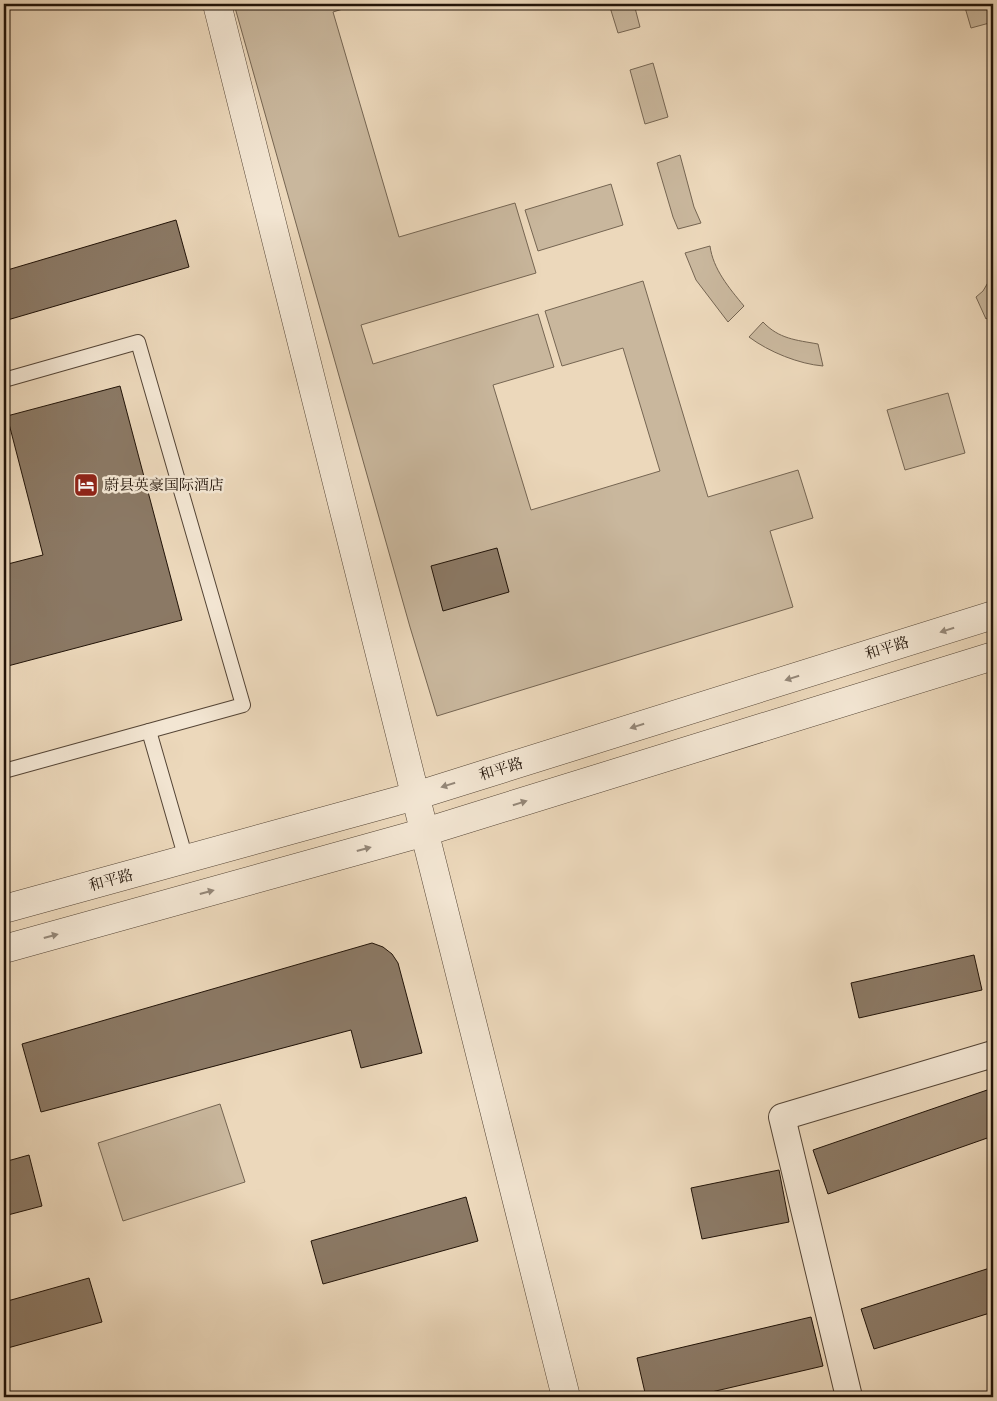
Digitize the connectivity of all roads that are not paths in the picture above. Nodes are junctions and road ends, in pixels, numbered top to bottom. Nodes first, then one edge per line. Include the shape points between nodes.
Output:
1 (217, 4) edge
2 (4, 380) edge
3 (993, 615) edge
4 (993, 656) edge
5 (149, 731) junction
6 (4, 771) edge
7 (415, 796) junction
8 (425, 832) junction
9 (186, 859) junction
10 (4, 909) edge
11 (4, 949) edge
12 (993, 1054) edge
13 (566, 1397) edge
14 (849, 1397) edge

1 - 7 street
2 - 5 lane via 138,342 243,705
3 -> 7 street, 和平路
8 -> 4 street
5 - 6 lane
5 - 9 lane
7 - 8 street
7 - 9 street, 和平路
11 -> 8 street
8 - 13 street
9 - 10 street, 和平路
12 - 14 street via 782,1117

